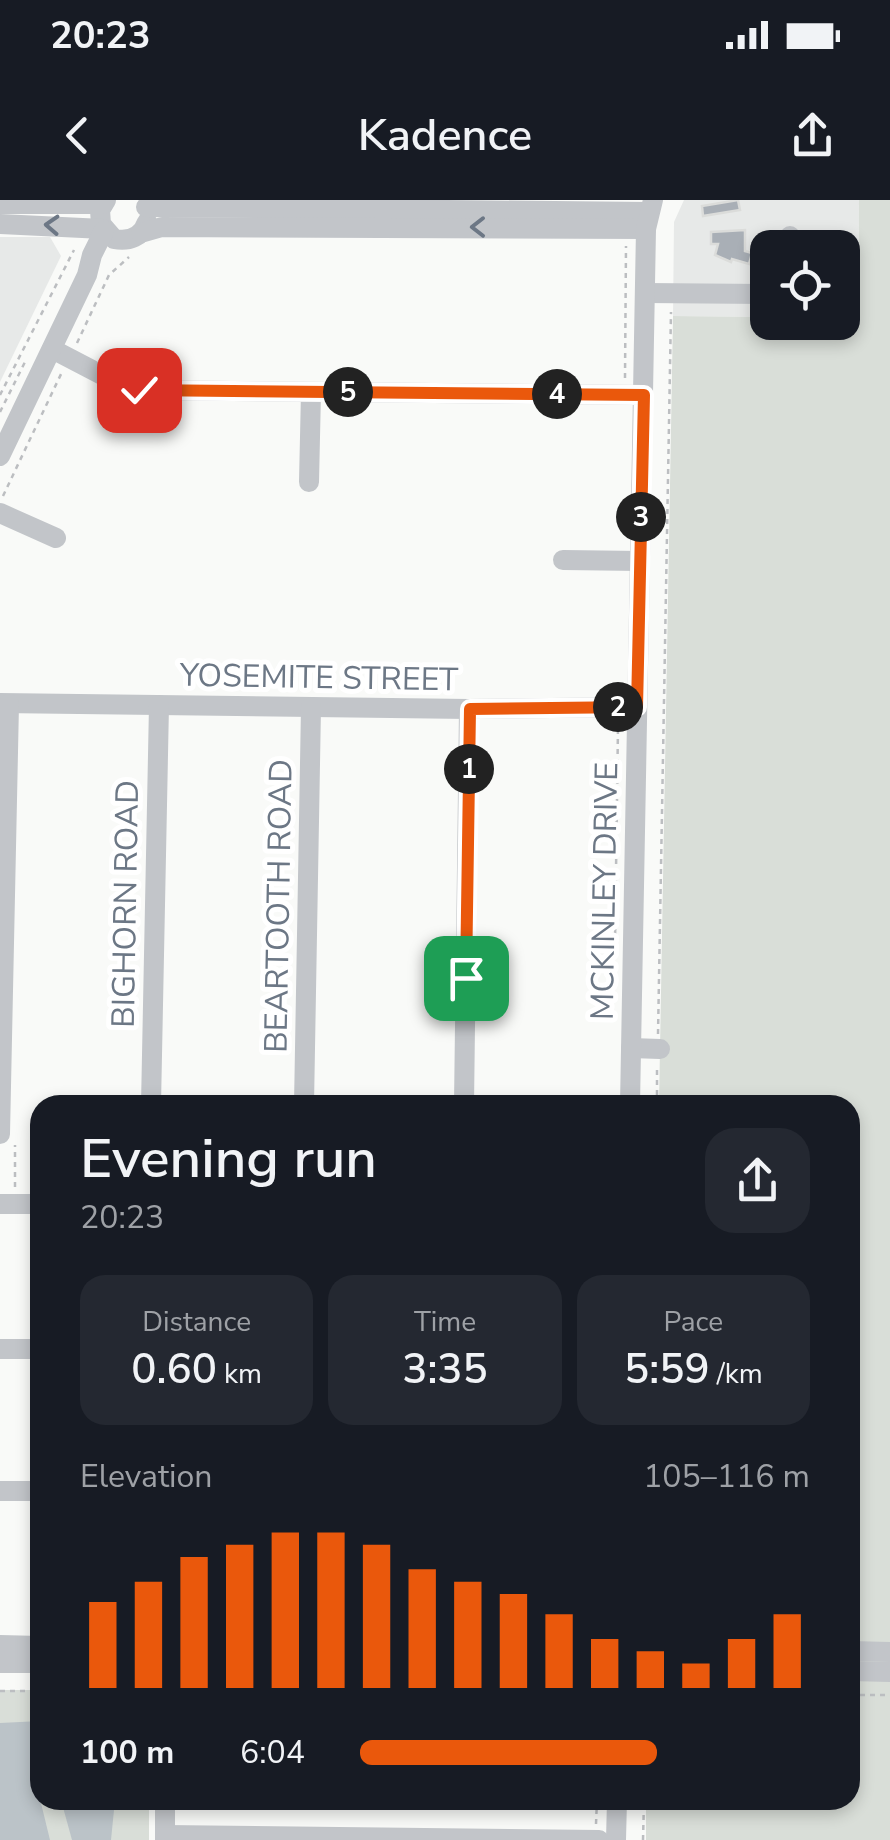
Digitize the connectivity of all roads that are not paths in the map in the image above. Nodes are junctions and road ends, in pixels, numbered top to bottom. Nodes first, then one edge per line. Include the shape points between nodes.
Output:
1 (104, 202) edge
2 (143, 202) edge
3 (0, 204) edge
4 (527, 212) edge
5 (649, 214) edge
6 (0, 224) edge
7 (104, 230) junction
8 (134, 237) junction
9 (87, 275) junction
10 (645, 293) junction
11 (750, 294) edge
12 (52, 350) junction
13 (310, 392) junction
14 (644, 395) junction
15 (0, 456) edge
16 (309, 482) dead end
17 (0, 513) edge
18 (56, 538) dead end
19 (564, 560) dead end
20 (640, 561) junction
21 (5, 703) edge
22 (159, 705) junction
23 (311, 707) junction
24 (637, 707) junction
25 (470, 709) junction
26 (631, 1048) junction
27 (659, 1049) road end
28 (151, 1095) edge
29 (304, 1095) edge
30 (464, 1095) edge
31 (630, 1095) edge
32 (0, 1134) edge
33 (0, 1204) edge
34 (30, 1204) edge
35 (0, 1349) edge
36 (30, 1349) edge
37 (0, 1491) edge
38 (30, 1491) edge
39 (0, 1645) edge
40 (30, 1646) edge
41 (860, 1652) edge
42 (890, 1652) edge
43 (0, 1663) edge
44 (30, 1663) edge
45 (860, 1672) edge
46 (890, 1672) edge
47 (166, 1810) edge
48 (617, 1810) edge
49 (165, 1837) edge
50 (597, 1840) edge
51 (616, 1840) edge

1 - 3 street
1 - 7 street
2 - 4 street
2 - 8 street via 148,221
4 - 5 street
4 -> 8 street via 162,228
5 - 10 street, MCKINLEY DRIVE
7 -> 6 street
7 - 8 street via 114,239
7 - 9 street
8 - 9 street
9 - 12 street
10 - 11 street
10 - 14 street, MCKINLEY DRIVE
12 - 13 street via 139,390
12 - 15 street
13 - 14 street
13 - 16 street
14 - 20 street, MCKINLEY DRIVE
17 - 18 street
19 - 20 street
20 - 24 street, MCKINLEY DRIVE
21 - 22 street, YOSEMITE STREET
21 - 32 street
22 - 23 street, YOSEMITE STREET
22 - 28 street, BIGHORN ROAD
23 - 25 street, YOSEMITE STREET
23 - 29 street, BEARTOOTH ROAD
24 - 25 street, YOSEMITE STREET
24 - 26 street, MCKINLEY DRIVE
25 - 30 street
26 - 27 street
26 - 31 street, MCKINLEY DRIVE
33 - 34 street
35 - 36 street
37 - 38 street
39 - 40 street
41 - 42 street
43 - 44 street
45 - 46 street
47 - 49 street
48 - 51 street
49 - 50 street

